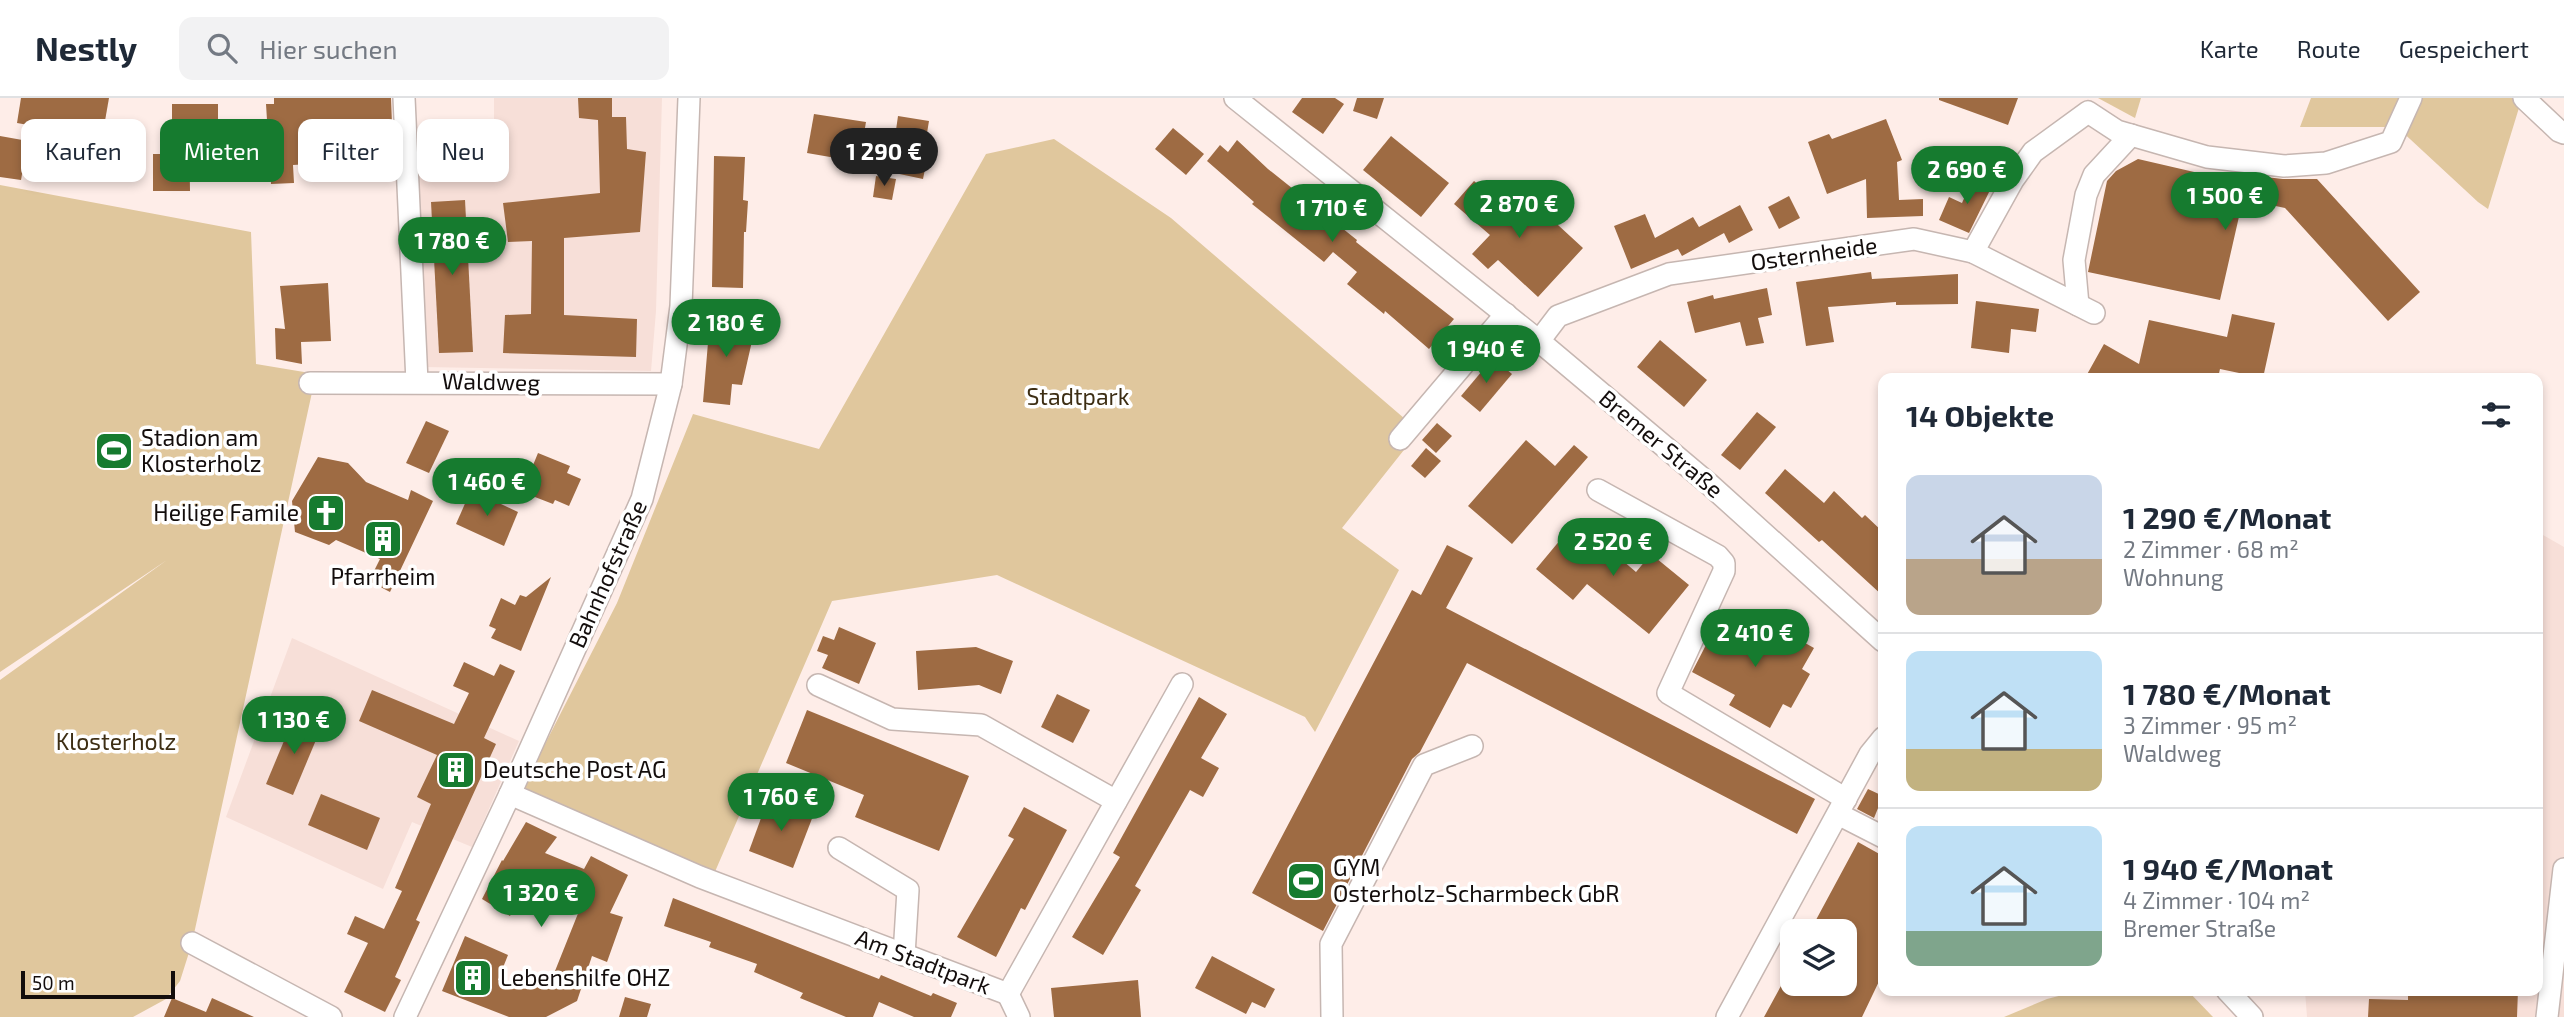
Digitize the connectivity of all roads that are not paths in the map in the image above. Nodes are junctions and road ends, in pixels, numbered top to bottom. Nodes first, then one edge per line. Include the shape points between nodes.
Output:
1 (404, 98) edge
2 (689, 98) edge
3 (1235, 98) edge
4 (2411, 98) edge
5 (2524, 98) edge
6 (2564, 133) edge
7 (2131, 135) junction
8 (1973, 252) junction
9 (1506, 314) junction
10 (1539, 341) junction
11 (417, 382) junction
12 (310, 383) dead end
13 (671, 384) junction
14 (1400, 439) dead end
15 (1598, 490) dead end
16 (1878, 636) edge
17 (1182, 684) dead end
18 (818, 685) dead end
19 (1878, 744) edge
20 (1472, 746) dead end
21 (510, 794) junction
22 (1116, 802) junction
23 (1842, 806) junction
24 (1878, 833) edge
25 (839, 848) dead end
26 (2564, 869) edge
27 (192, 943) dead end
28 (904, 955) junction
29 (1008, 995) junction
30 (331, 1017) edge
31 (405, 1017) edge
32 (1019, 1017) edge
33 (1332, 1017) edge
34 (1727, 1017) edge
35 (2547, 1017) edge

1 - 11 street
2 - 13 street, Bahnhofstraße via 681,306
3 - 9 street, Bremer Straße
4 - 7 street via 2390,142 2326,163 2284,166 2207,157
5 - 6 street
7 - 8 street via 2088,112 2033,152
7 - 8 street, Osternheide via 2094,175 2086,195 2074,260 2086,309
8 - 10 street, Osternheide via 1914,239 1670,274 1558,316
9 - 10 street, Bremer Straße
9 - 14 street
10 - 16 street, Bremer Straße via 1709,484
11 - 12 street, Waldweg
11 - 13 street, Waldweg
13 - 21 street, Bahnhofstraße via 642,499
15 - 23 street via 1718,556 1724,564 1668,693
17 - 22 street, Am Stadtpark
18 - 22 street via 892,719 981,725
19 - 23 street
20 - 33 street via 1424,765 1331,944
21 - 28 street, Am Stadtpark via 700,877
21 - 31 street, Bahnhofstraße
22 - 29 street, Am Stadtpark
23 - 24 street
23 - 34 street
25 - 28 street via 908,890
26 - 35 street
27 - 30 street
28 - 29 street, Am Stadtpark
29 - 32 street

